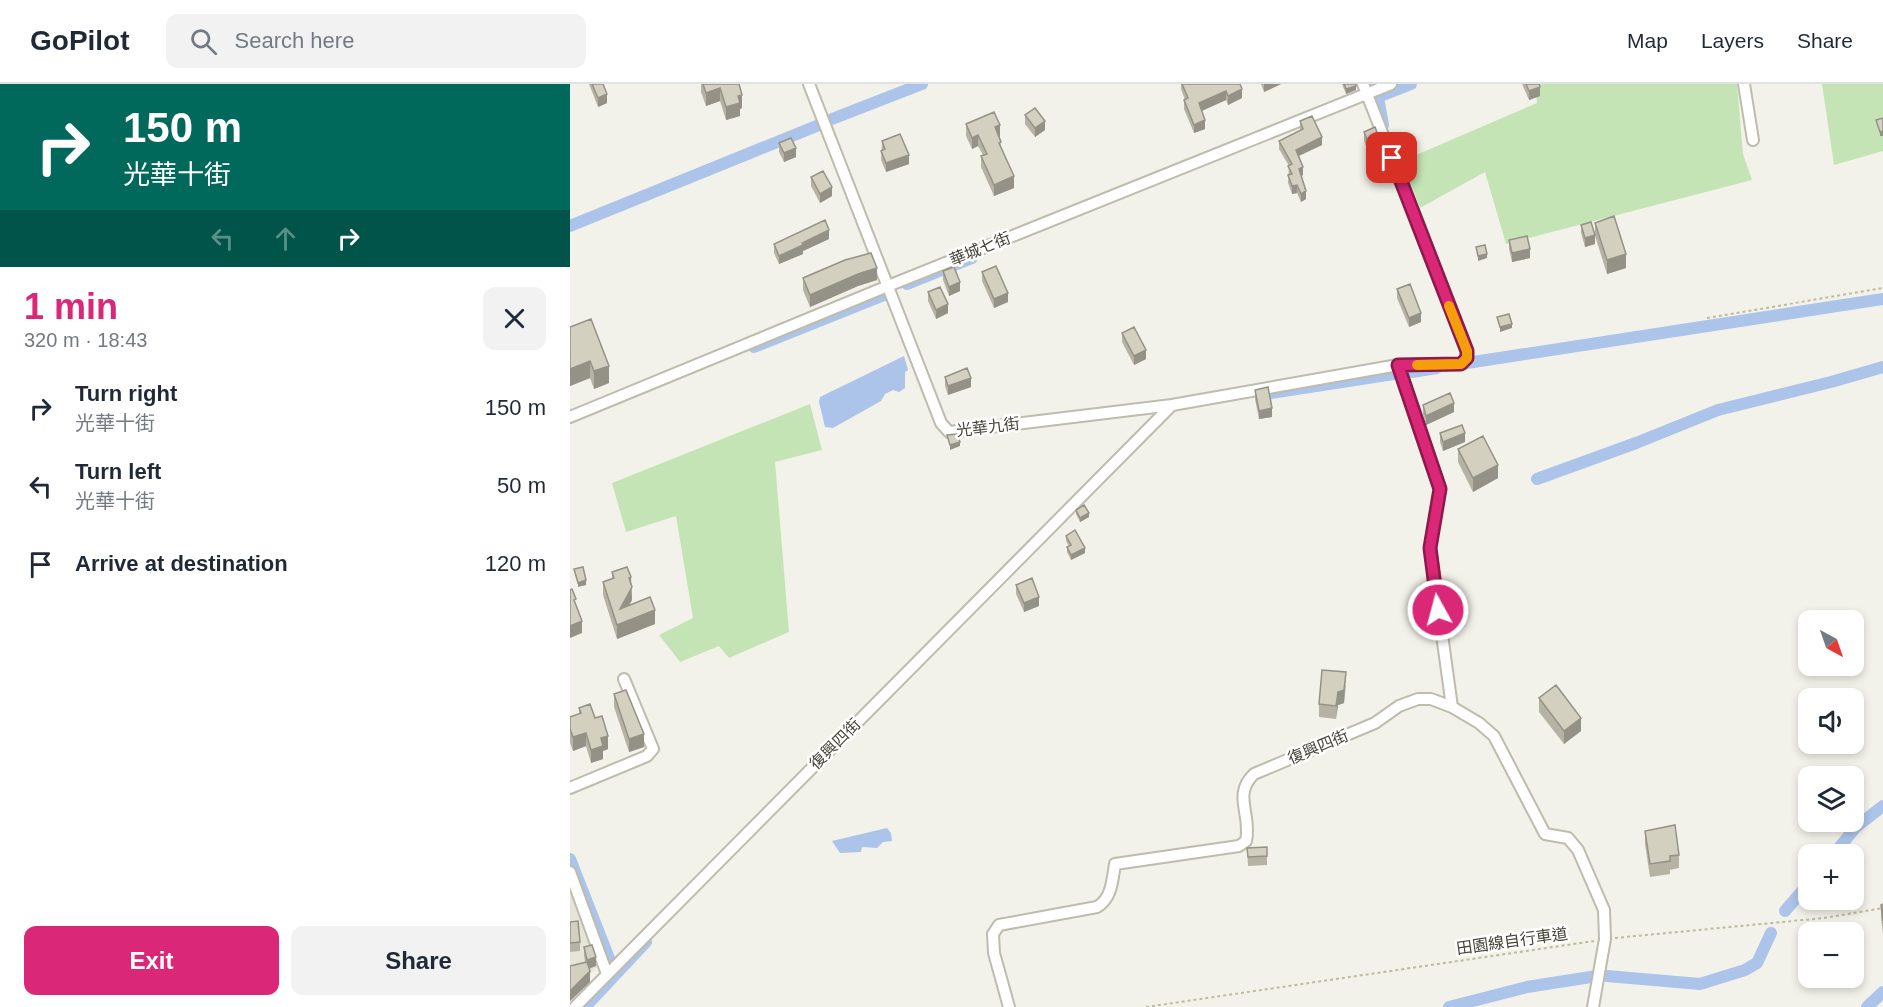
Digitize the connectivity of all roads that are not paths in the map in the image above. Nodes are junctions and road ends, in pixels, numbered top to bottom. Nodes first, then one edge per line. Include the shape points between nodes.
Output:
1 (809, 84) edge
2 (1392, 84) edge
3 (1744, 84) edge
4 (1365, 89) edge
5 (1753, 140) dead end
6 (888, 286) junction
7 (1398, 365) junction
8 (1172, 405) junction
9 (570, 417) edge
10 (624, 679) dead end
11 (1452, 707) junction
12 (570, 788) edge
13 (570, 872) edge
14 (607, 975) junction
15 (575, 1007) edge
16 (1009, 1007) edge
17 (1593, 1007) edge

1 - 6 street, 光華九街
2 - 4 street, 華城七街
3 - 5 street
4 - 6 street, 華城七街
4 - 7 street, 光華九街 via 1467,351 1461,364
6 - 8 street, 光華九街 via 941,423 949,432
6 - 9 street, 華城七街
7 - 8 street, 光華九街
7 - 11 street via 1440,489 1430,548
8 - 14 street, 復興四街
10 - 12 street via 653,749 647,756
11 - 16 street, 復興四街 via 1418,699 1399,706 1375,723 1254,774 1242,791 1249,830 1246,841 1239,846 1115,864 1110,895 1097,908 999,925 993,934 994,953
11 - 17 street, 復興四街 via 1494,736 1545,834 1568,838 1578,850 1604,910 1605,939
13 - 14 street
14 - 15 street, 復興四街

